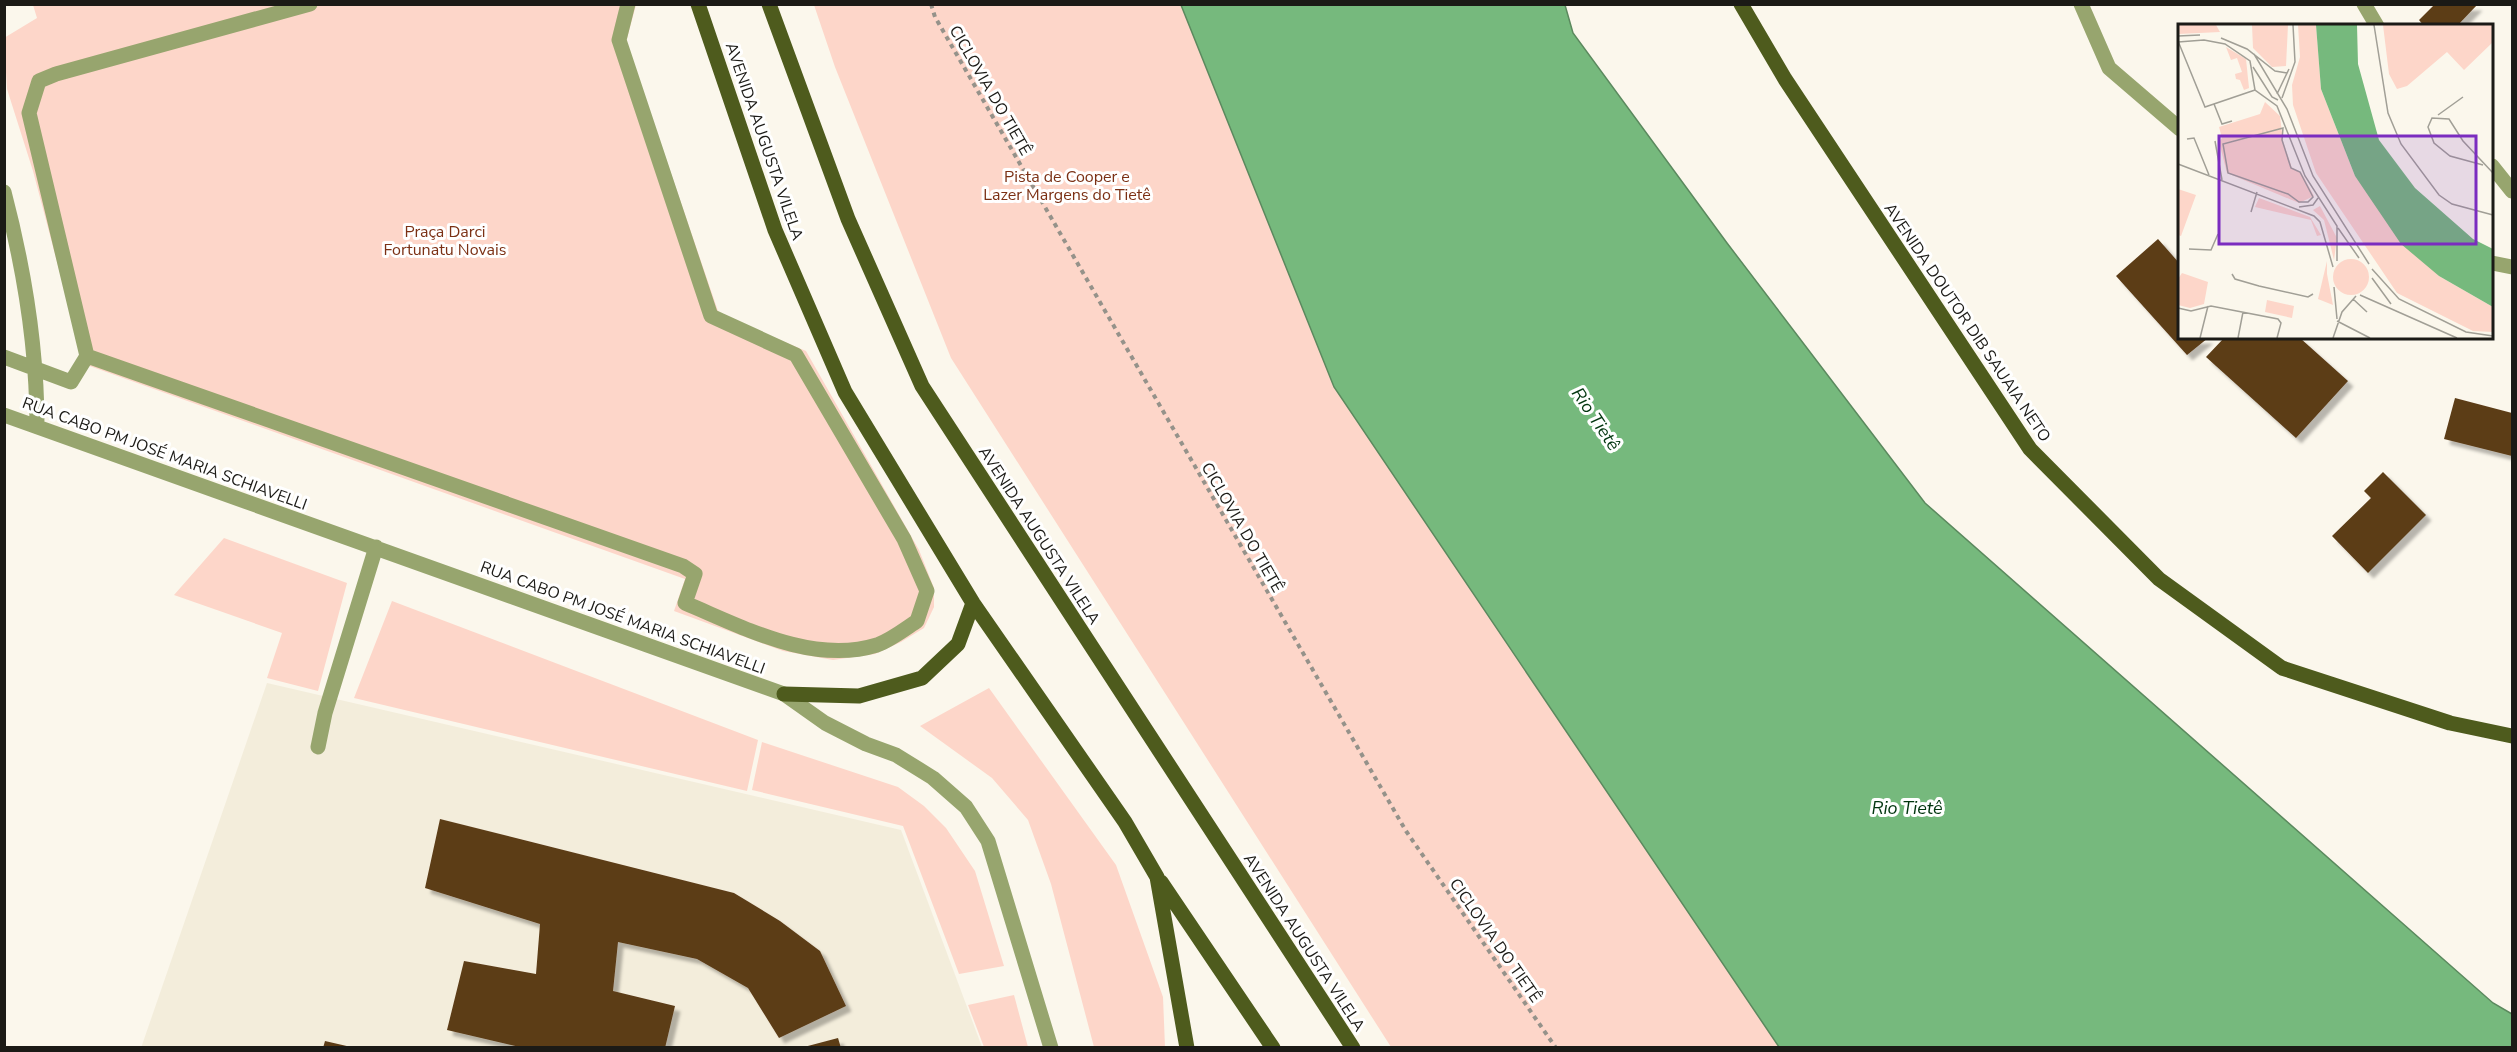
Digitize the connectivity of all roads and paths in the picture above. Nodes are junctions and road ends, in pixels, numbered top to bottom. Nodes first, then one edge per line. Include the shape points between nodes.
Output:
1 (310, 4) edge
2 (628, 4) edge
3 (698, 4) edge
4 (769, 4) edge
5 (779, 4) edge
6 (931, 4) edge
7 (1741, 4) edge
8 (2081, 4) edge
9 (2364, 4) edge
10 (2377, 24) edge
11 (800, 86) junction
12 (2178, 127) edge
13 (2493, 167) edge
14 (2512, 191) edge
15 (4, 192) edge
16 (2493, 263) edge
17 (2512, 267) edge
18 (87, 356) junction
19 (4, 357) edge
20 (37, 369) junction
21 (4, 415) edge
22 (37, 426) junction
23 (376, 547) junction
24 (973, 603) junction
25 (784, 694) junction
26 (2512, 736) edge
27 (318, 747) dead end
28 (1157, 877) junction
29 (1051, 1047) edge
30 (1187, 1047) edge
31 (1274, 1047) edge
32 (1353, 1047) edge
33 (1556, 1047) edge

1 - 18 street via 39,81 29,113
2 - 18 street via 619,40 711,316 796,355 909,549 927,591 917,621 878,644 835,650 782,642 685,603 695,574 683,566
3 - 24 main road, AVENIDA AUGUSTA VILELA via 775,230 845,392
4 - 11 main road, AVENIDA AUGUSTA VILELA
5 - 11 main road
6 - 33 path, CICLOVIA DO TIETÊ via 1406,831
7 - 26 main road, AVENIDA DOUTOR DIB SAUAIA NETO via 1791,89 2030,449 2159,579 2283,668 2450,723
8 - 12 street via 2109,68
9 - 10 street
11 - 32 main road, AVENIDA AUGUSTA VILELA via 848,219 922,386
13 - 14 street
15 - 20 street
16 - 17 street
18 - 20 street via 71,382
19 - 20 street
20 - 22 street
21 - 22 street, RUA CABO PM JOSÉ MARIA SCHIAVELLI
22 - 23 street, RUA CABO PM JOSÉ MARIA SCHIAVELLI
23 - 25 street, RUA CABO PM JOSÉ MARIA SCHIAVELLI
23 - 27 street
24 - 25 main road via 958,644 922,678 859,696
24 - 28 main road, AVENIDA AUGUSTA VILELA via 1125,822
25 - 29 street, RUA CABO PM JOSÉ MARIA SCHIAVELLI via 825,723 896,754 933,778 966,807 988,841
28 - 30 main road, AVENIDA AUGUSTA VILELA
28 - 31 main road

